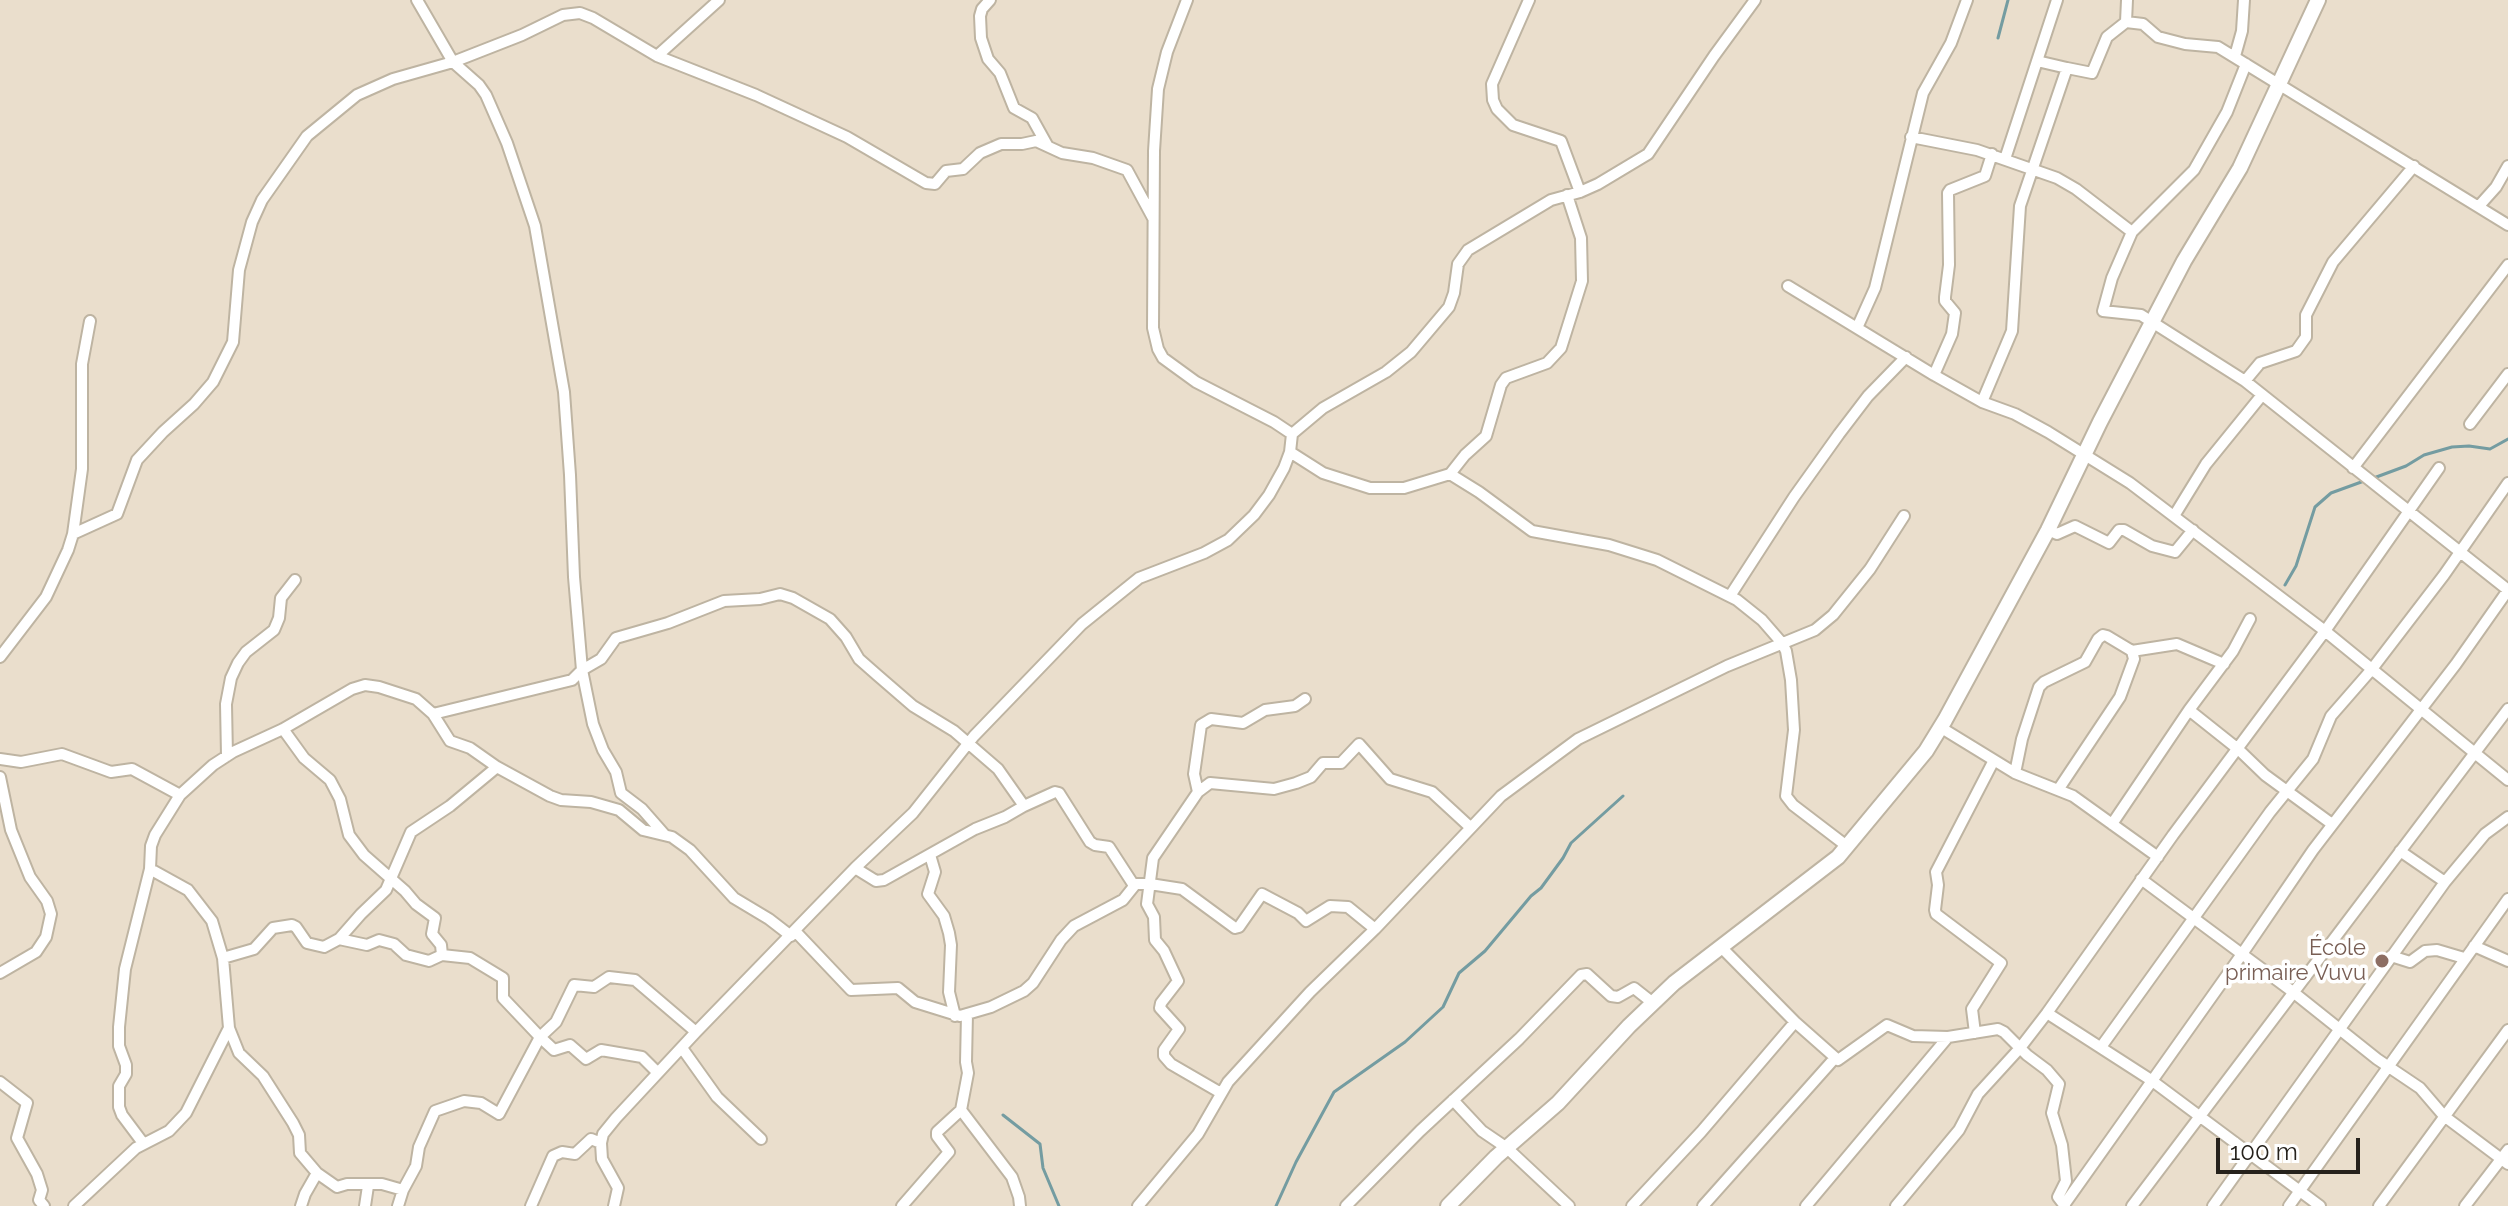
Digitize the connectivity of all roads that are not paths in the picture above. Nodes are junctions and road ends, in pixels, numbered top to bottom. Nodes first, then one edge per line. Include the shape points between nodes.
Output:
1 (417, 0) edge
2 (719, 0) edge
3 (990, 0) edge
4 (1187, 0) edge
5 (1529, 0) edge
6 (1755, 0) edge
7 (1967, 0) edge
8 (2057, 0) edge
9 (2127, 0) edge
10 (2244, 0) edge
11 (2318, 0) edge
12 (2126, 22) junction
13 (657, 56) junction
14 (2235, 56) junction
15 (2037, 61) junction
16 (453, 62) junction
17 (2246, 64) junction
18 (2067, 68) junction
19 (2277, 84) junction
20 (1911, 137) junction
21 (1047, 145) junction
22 (1992, 154) junction
23 (2005, 159) junction
24 (2414, 166) junction
25 (2508, 166) edge
26 (2032, 168) junction
27 (1580, 192) junction
28 (1567, 195) junction
29 (2479, 206) junction
30 (1154, 219) junction
31 (2508, 225) edge
32 (2132, 232) junction
33 (2508, 265) edge
34 (1788, 286) dead end
35 (90, 321) dead end
36 (2153, 322) junction
37 (1857, 328) junction
38 (1906, 357) junction
39 (2508, 374) edge
40 (1934, 375) junction
41 (2245, 381) junction
42 (2262, 395) junction
43 (1982, 402) junction
44 (2470, 424) dead end
45 (1292, 434) junction
46 (1290, 452) junction
47 (2085, 454) junction
48 (2353, 468) junction
49 (2439, 468) dead end
50 (1450, 474) junction
51 (2508, 483) edge
52 (2408, 512) junction
53 (1904, 516) dead end
54 (2174, 516) junction
55 (2048, 530) junction
56 (2193, 530) junction
57 (73, 534) junction
58 (2459, 554) junction
59 (295, 580) dead end
60 (2508, 590) edge
61 (1730, 596) junction
62 (2250, 619) dead end
63 (2325, 631) junction
64 (1782, 643) junction
65 (2132, 651) junction
66 (0, 657) edge
67 (2224, 664) junction
68 (2372, 669) junction
69 (582, 670) junction
70 (1305, 699) dead end
71 (2421, 709) junction
72 (2508, 709) edge
73 (2189, 710) junction
74 (433, 714) junction
75 (1940, 727) junction
76 (283, 729) junction
77 (969, 743) junction
78 (2238, 749) junction
79 (2474, 753) junction
80 (227, 756) junction
81 (0, 759) edge
82 (1993, 762) junction
83 (497, 767) junction
84 (2015, 773) junction
85 (0, 777) edge
86 (2508, 780) edge
87 (2058, 790) junction
88 (2286, 791) junction
89 (1198, 792) junction
90 (180, 795) junction
91 (1024, 806) junction
92 (2508, 817) edge
93 (2112, 824) junction
94 (2332, 824) junction
95 (1470, 827) junction
96 (664, 834) junction
97 (1848, 847) junction
98 (2400, 851) junction
99 (930, 855) junction
100 (2158, 857) junction
101 (855, 868) junction
102 (150, 869) junction
103 (2141, 879) junction
104 (391, 881) junction
105 (2445, 882) junction
106 (1150, 884) junction
107 (1135, 885) junction
108 (2508, 899) edge
109 (2193, 918) junction
110 (1375, 929) junction
111 (793, 933) junction
112 (339, 939) junction
113 (2474, 946) junction
114 (1721, 947) junction
115 (2242, 954) junction
116 (442, 955) junction
117 (2391, 956) junction
118 (223, 958) junction
119 (2464, 958) junction
120 (2508, 961) edge
121 (0, 973) edge
122 (2293, 992) junction
123 (1653, 1003) junction
124 (2047, 1013) junction
125 (967, 1014) junction
126 (955, 1016) junction
127 (230, 1021) junction
128 (1795, 1022) junction
129 (2338, 1029) junction
130 (2508, 1030) edge
131 (696, 1032) junction
132 (1975, 1033) junction
133 (540, 1037) junction
134 (1948, 1037) junction
135 (2101, 1047) junction
136 (682, 1048) junction
137 (2020, 1048) junction
138 (1834, 1059) junction
139 (2388, 1066) junction
140 (658, 1073) junction
141 (2151, 1080) junction
142 (3, 1084) edge
143 (1221, 1093) junction
144 (1453, 1100) junction
145 (961, 1110) junction
146 (2444, 1116) junction
147 (2201, 1117) junction
148 (761, 1139) dead end
149 (143, 1143) junction
150 (601, 1143) junction
151 (1507, 1148) junction
152 (2252, 1154) junction
153 (2506, 1158) edge
154 (317, 1173) junction
155 (368, 1186) junction
156 (403, 1190) junction
157 (2300, 1190) junction
158 (2064, 1205) edge
159 (44, 1206) edge
160 (74, 1206) edge
161 (301, 1206) edge
162 (365, 1206) edge
163 (398, 1206) edge
164 (531, 1206) edge
165 (614, 1206) edge
166 (902, 1206) edge
167 (1020, 1206) edge
168 (1138, 1206) edge
169 (1346, 1206) edge
170 (1448, 1206) edge
171 (1569, 1206) edge
172 (1632, 1206) edge
173 (1703, 1206) edge
174 (1806, 1206) edge
175 (1896, 1206) edge
176 (2132, 1206) edge
177 (2213, 1206) edge
178 (2289, 1206) edge
179 (2320, 1206) edge
180 (2379, 1206) edge
181 (2465, 1206) edge

1 - 16 street
2 - 13 street
3 - 21 street via 980,16 988,59 1000,73 1014,108 1032,118
4 - 30 street via 1159,78
5 - 27 street via 1492,84 1493,100 1513,125 1561,141
6 - 27 street via 1648,154
7 - 20 street via 1951,43 1926,86
8 - 15 street
9 - 12 street
10 - 14 street
11 - 19 street
12 - 14 street via 2143,24 2158,37 2215,46
12 - 18 street via 2107,37 2092,73
13 - 16 street via 593,18 572,13
13 - 21 street via 847,137 931,185 946,171 963,169 980,153 1004,143
14 - 17 street
15 - 18 street
15 - 23 street
16 - 57 street via 357,95 302,142 252,222 239,270 233,342 213,382 137,460 117,514
16 - 69 street via 486,95 535,226 564,392
17 - 19 street
17 - 32 street via 2227,112 2194,170
18 - 26 street
19 - 24 street
19 - 36 street via 2240,168
20 - 22 street
20 - 37 street via 1875,288
21 - 30 street via 1127,170
22 - 23 street
22 - 40 street via 1985,176 1948,193 1945,301 1955,313
23 - 26 street
24 - 29 street
24 - 41 street via 2333,262 2306,315 2306,337 2296,351 2260,363
25 - 29 street
26 - 32 street via 2067,183
26 - 43 street via 2020,206 2012,331
27 - 28 street
28 - 45 street via 1468,250 1458,264 1449,307 1411,352
28 - 50 street via 1581,238 1582,281 1561,348 1547,363 1506,378 1486,436
29 - 31 street
30 - 45 street via 1153,328 1163,358
32 - 36 street via 2103,311 2139,314
33 - 48 street
34 - 37 street
35 - 57 street via 82,364 82,469
36 - 41 street
36 - 47 street
37 - 38 street
38 - 40 street
38 - 61 street via 1830,447
39 - 44 street
40 - 43 street
41 - 42 street
42 - 48 street
42 - 54 street via 2206,464
43 - 47 street via 2015,414
45 - 46 street
46 - 50 street via 1323,473 1370,488 1404,488
46 - 77 street via 1269,495 1238,532 1219,547 1133,582 1082,624
47 - 54 street
47 - 55 street
48 - 52 street
49 - 52 street
50 - 61 street via 1532,531 1657,560
51 - 58 street
52 - 58 street
52 - 63 street
53 - 64 street via 1833,615 1815,630
54 - 56 street
55 - 56 street via 2057,534 2075,526 2109,543 2124,530 2175,552
55 - 75 street
56 - 63 street
57 - 66 street via 46,597
58 - 60 street
58 - 68 street
59 - 80 street via 281,598 274,630 246,652 231,678
60 - 71 street
61 - 64 street
62 - 67 street
63 - 68 street
63 - 78 street
64 - 95 street via 1578,739 1501,796
64 - 97 street via 1794,730 1786,796
65 - 67 street via 2177,644
65 - 84 street via 2103,635 2085,662 2044,682
65 - 87 street via 2120,697
67 - 73 street
68 - 71 street
68 - 88 street via 2331,716 2313,759
69 - 74 street via 572,680
69 - 77 street via 601,659 616,638 724,601 780,594 830,619 859,659 913,706
69 - 96 street via 593,724 621,793
70 - 89 street via 1295,706 1265,710 1243,723 1211,719 1201,725 1194,774
71 - 79 street
71 - 94 street
72 - 79 street
73 - 78 street
73 - 93 street
74 - 76 street via 408,696 365,685
74 - 83 street via 450,741
75 - 82 street
75 - 97 street
76 - 80 street
76 - 104 street via 304,758 330,780 349,835
77 - 91 street via 1004,775
77 - 101 street via 913,813
78 - 88 street
78 - 100 street
79 - 86 street
79 - 98 street
80 - 90 street
81 - 90 street via 21,762 62,754 111,772 132,769
82 - 84 street
82 - 132 street via 1936,872 1935,912 2001,963 1972,1009
83 - 96 street via 556,799 619,810 643,830
83 - 104 street via 411,832
84 - 87 street
85 - 121 street via 11,830 51,914 36,952
87 - 93 street
88 - 94 street
88 - 109 street
89 - 95 street via 1210,783 1274,789 1296,783 1311,777 1323,763 1341,763 1359,744 1390,779 1432,792
89 - 106 street via 1155,855
90 - 102 street via 155,835
91 - 99 street
91 - 107 street via 1059,793 1088,839 1109,847
92 - 105 street via 2490,828
93 - 100 street
94 - 115 street
95 - 110 street
96 - 111 street via 690,850 739,903
97 - 114 street
98 - 105 street
98 - 122 street
99 - 101 street via 884,880
99 - 126 street via 935,872 928,894 949,933 949,992
100 - 103 street
101 - 111 street
102 - 118 street via 195,896 212,921
102 - 149 street via 123,983 119,1042 126,1065 119,1107
103 - 109 street
103 - 124 street
104 - 112 street
104 - 116 street via 435,918 432,934
105 - 117 street
106 - 107 street
106 - 110 street via 1185,890 1235,928 1262,894 1306,921 1330,906 1348,907
106 - 143 street via 1147,904 1154,917 1153,937 1178,981 1160,1008 1179,1029 1164,1056
107 - 125 street via 1123,900 1074,926 1024,991
108 - 113 street
109 - 115 street
109 - 135 street
110 - 143 street via 1310,992
111 - 126 street via 851,990 898,988 915,1002
111 - 131 street
112 - 116 street via 364,945 392,943 406,955 429,961
112 - 118 street via 324,947 307,943 295,926 273,928 254,949
113 - 119 street
113 - 120 street
114 - 123 street
114 - 128 street
115 - 122 street
115 - 141 street
116 - 133 street via 470,958 503,978 503,998
117 - 119 street via 2410,962 2437,950
117 - 129 street
118 - 127 street
119 - 139 street
122 - 129 street
122 - 147 street
123 - 144 street via 1634,988 1611,996 1587,974 1581,975
123 - 151 street via 1558,1103
124 - 135 street
124 - 137 street
125 - 126 street
125 - 145 street via 968,1073
127 - 149 street via 186,1113 169,1131
127 - 154 street via 237,1050 263,1076 299,1135 300,1153
128 - 138 street
128 - 172 street
129 - 139 street
129 - 152 street
130 - 146 street
131 - 133 street via 635,980 609,977 594,987 574,985 556,1022
131 - 136 street
132 - 134 street
132 - 137 street via 2001,1030
133 - 140 street via 554,1050 570,1045 586,1059 601,1050 642,1057
133 - 156 street via 499,1114 481,1103 460,1100 435,1111
134 - 138 street via 1913,1036 1887,1025 1841,1060
134 - 174 street
135 - 141 street
136 - 140 street
136 - 148 street via 717,1097
137 - 158 street via 2059,1084 2052,1113 2062,1145 2066,1181 2058,1197
137 - 175 street via 1978,1094 1959,1130
138 - 173 street
139 - 146 street via 2425,1092
139 - 157 street
140 - 150 street via 616,1118
141 - 147 street
141 - 158 street
142 - 159 street via 27,1103 17,1138 37,1174
143 - 168 street via 1198,1134
144 - 151 street
144 - 169 street
145 - 166 street via 937,1132 948,1154
145 - 167 street via 1012,1177
146 - 153 street
146 - 180 street
147 - 152 street
147 - 176 street
149 - 160 street
150 - 164 street via 591,1139 578,1153 553,1156
150 - 165 street via 602,1159 618,1188
151 - 170 street
151 - 171 street
152 - 157 street
152 - 177 street
153 - 181 street
154 - 155 street via 337,1187
154 - 161 street
155 - 156 street
155 - 162 street
156 - 163 street
157 - 178 street
157 - 179 street

